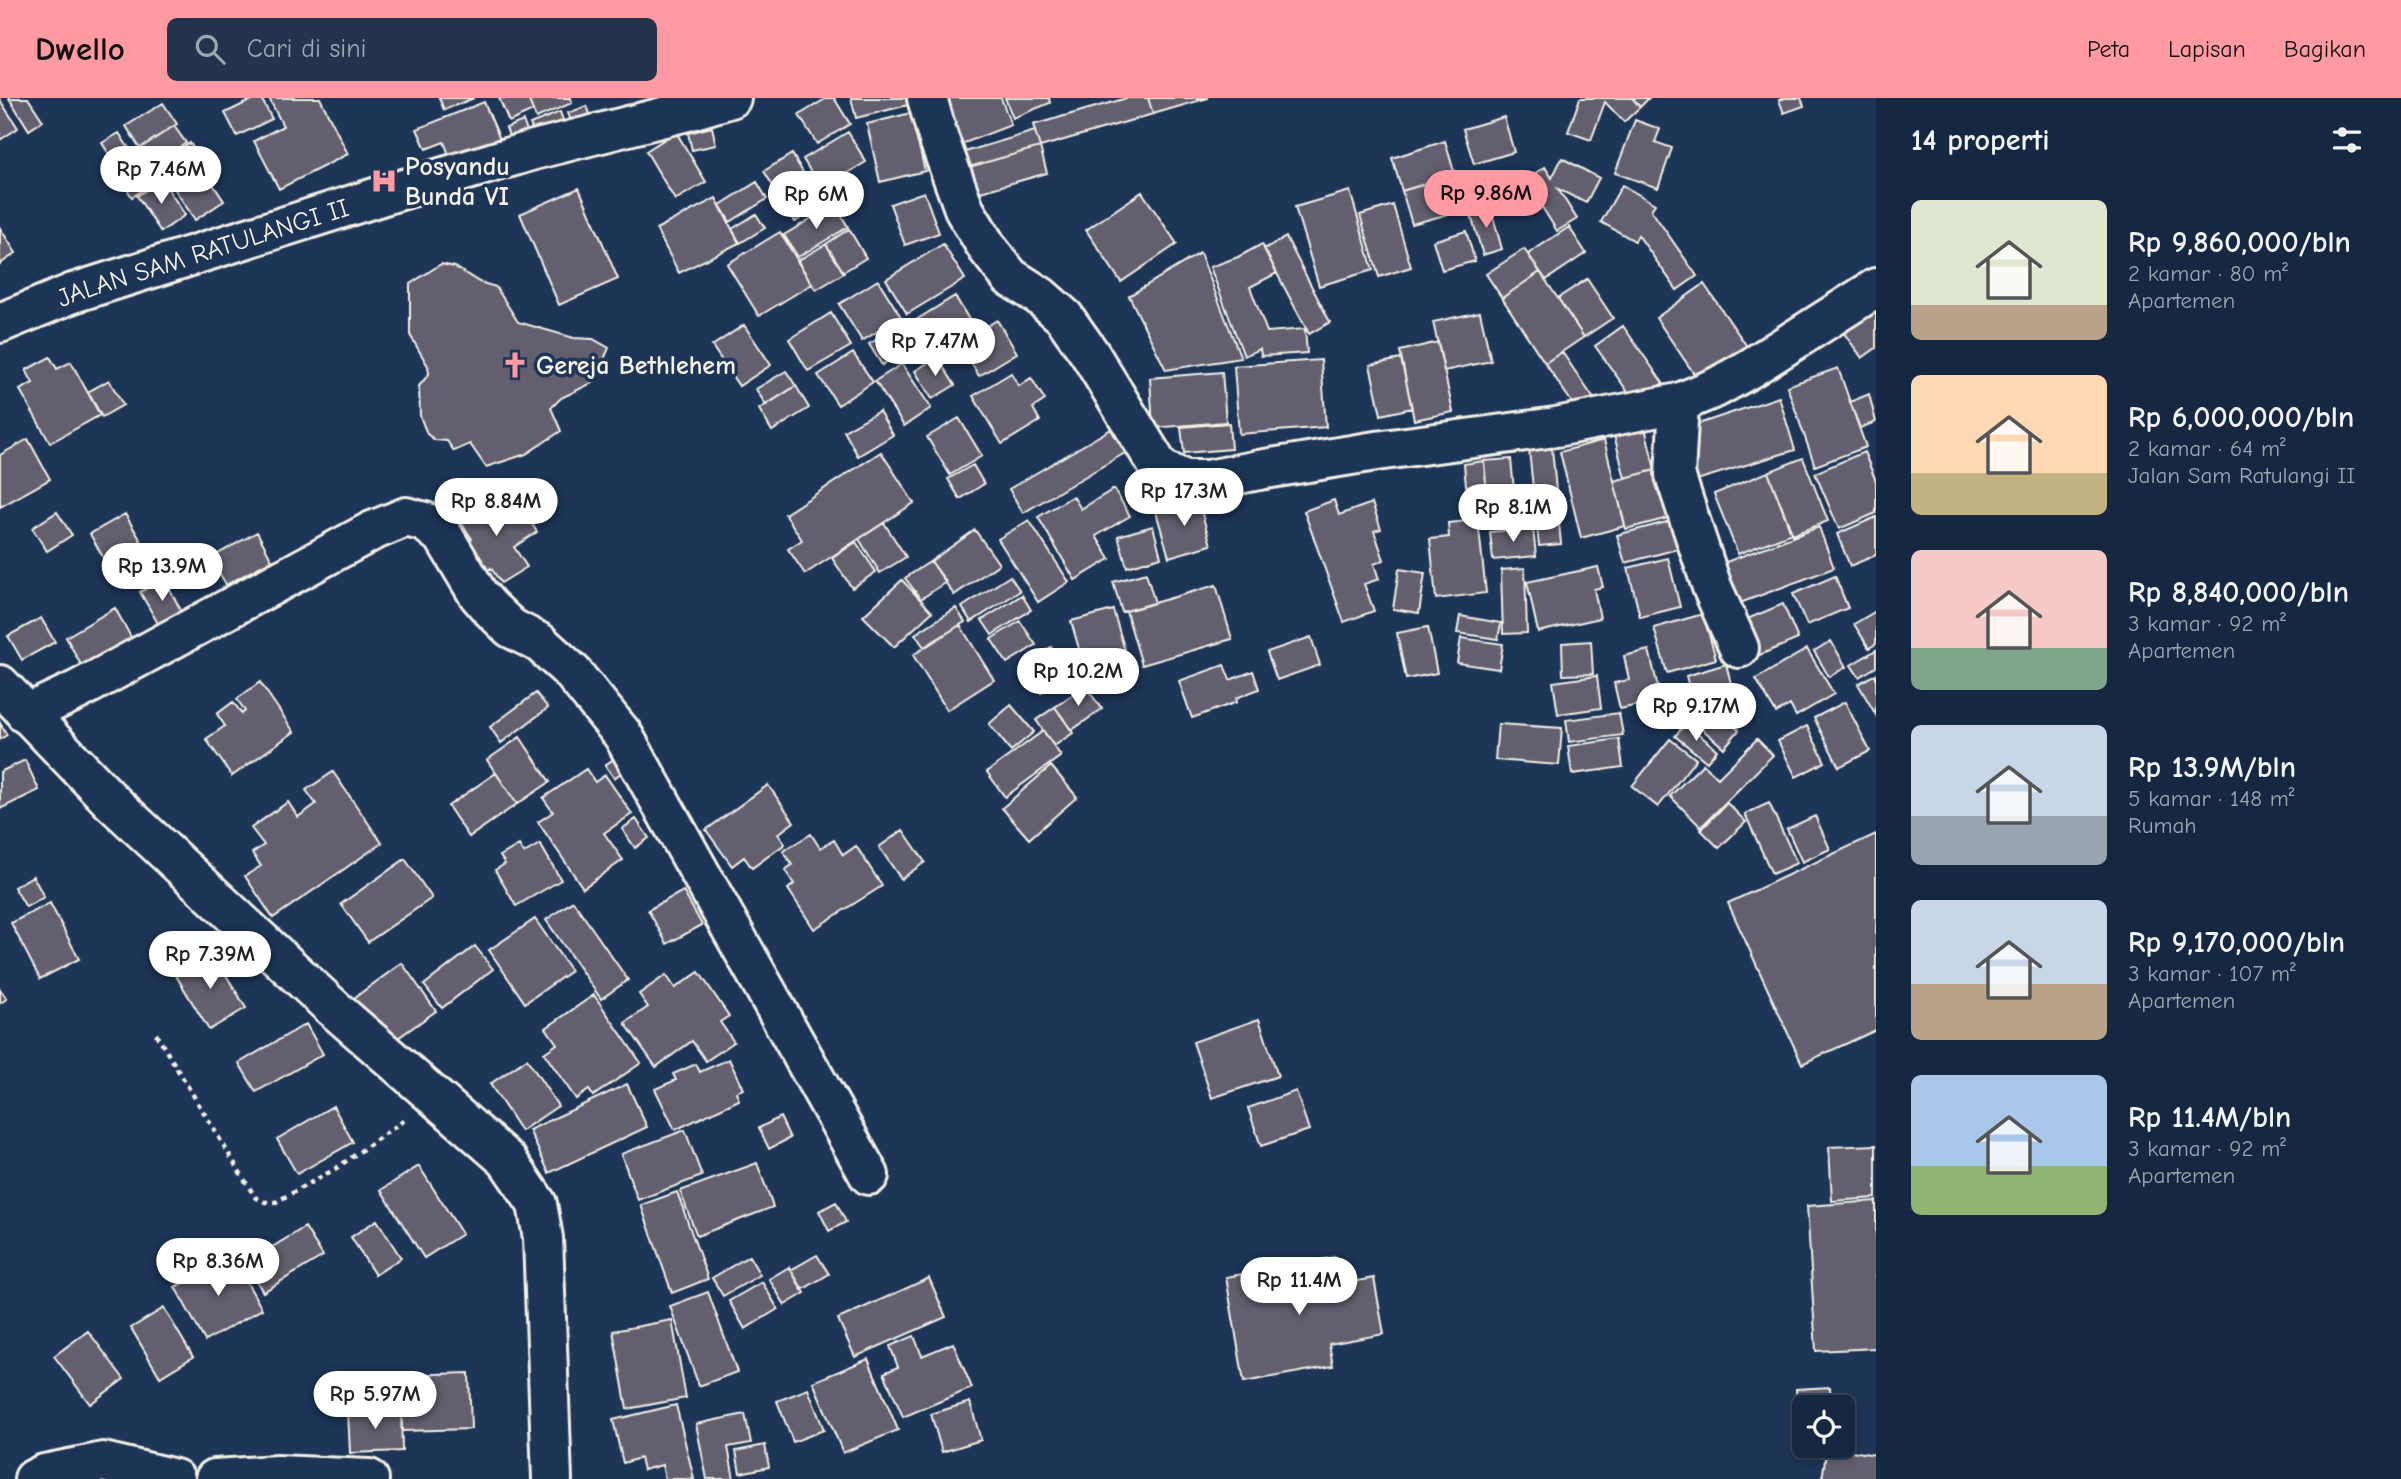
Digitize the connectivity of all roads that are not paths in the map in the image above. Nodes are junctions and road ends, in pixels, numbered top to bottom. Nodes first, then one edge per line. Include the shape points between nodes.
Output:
1 (731, 98) edge
2 (927, 98) edge
3 (1876, 288) edge
4 (0, 323) edge
5 (1679, 404) junction
6 (1739, 648) dead end
7 (0, 685) edge
8 (26, 714) junction
9 (869, 1175) dead end
10 (34, 1479) edge
11 (175, 1479) edge
12 (215, 1479) edge
13 (369, 1479) edge
14 (552, 1479) edge

1 - 4 street, JALAN SAM RATULANGI II via 384,195 73,292
2 - 5 street via 965,211 988,249 1010,277 1064,317 1160,469 1185,480 1556,427
3 - 5 street via 1749,369
5 - 6 street via 1675,475 1712,587
7 - 8 street
8 - 9 street via 372,531 406,517 425,522 444,537 489,607 511,628 540,643 572,673 623,735
8 - 14 street via 111,801 332,1007 507,1160 537,1204 543,1238
10 - 11 street via 103,1462
12 - 13 street via 277,1475

